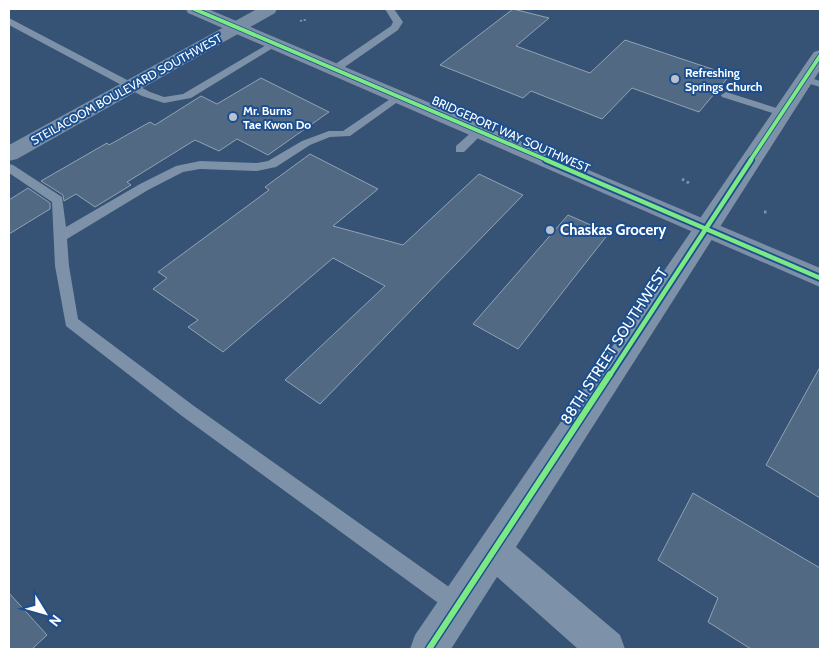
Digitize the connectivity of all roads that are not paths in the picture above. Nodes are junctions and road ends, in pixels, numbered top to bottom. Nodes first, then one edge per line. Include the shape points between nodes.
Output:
1 (194, 9) edge
2 (269, 9) edge
3 (390, 9) edge
4 (9, 21) edge
5 (238, 26) junction
6 (276, 43) junction
7 (820, 56) edge
8 (335, 69) junction
9 (813, 81) edge
10 (131, 86) junction
11 (726, 95) dead end
12 (399, 96) junction
13 (782, 113) junction
14 (479, 131) junction
15 (460, 149) dead end
16 (9, 154) edge
17 (9, 168) edge
18 (704, 229) junction
19 (60, 237) junction
20 (820, 278) edge
21 (495, 552) junction
22 (459, 606) junction
23 (429, 649) edge
24 (606, 649) edge

1 - 5 main road, BRIDGEPORT WAY SOUTHWEST
2 - 5 main road, STEILACOOM BOULEVARD SOUTHWEST
3 - 8 lane via 398,22 395,28
4 - 10 lane
5 - 6 main road, BRIDGEPORT WAY SOUTHWEST
5 - 10 main road, STEILACOOM BOULEVARD SOUTHWEST
6 - 8 main road, BRIDGEPORT WAY SOUTHWEST
6 - 10 lane via 182,98 158,100
7 - 9 street, 88TH STREET SOUTHWEST
8 - 12 main road, BRIDGEPORT WAY SOUTHWEST
9 - 13 street, 88TH STREET SOUTHWEST
10 - 16 main road, STEILACOOM BOULEVARD SOUTHWEST
11 - 13 lane
12 - 14 main road, BRIDGEPORT WAY SOUTHWEST
12 - 19 lane via 346,134 329,134 314,140 272,164 257,167 200,165 180,169
13 - 18 street, 88TH STREET SOUTHWEST
14 - 15 lane
14 - 18 main road, BRIDGEPORT WAY SOUTHWEST
17 - 19 lane via 58,200
18 - 20 main road, BRIDGEPORT WAY SOUTHWEST
18 - 21 street, 88TH STREET SOUTHWEST
19 - 22 lane via 71,322
21 - 22 street, 88TH STREET SOUTHWEST
21 - 24 street
22 - 23 street, 88TH STREET SOUTHWEST

